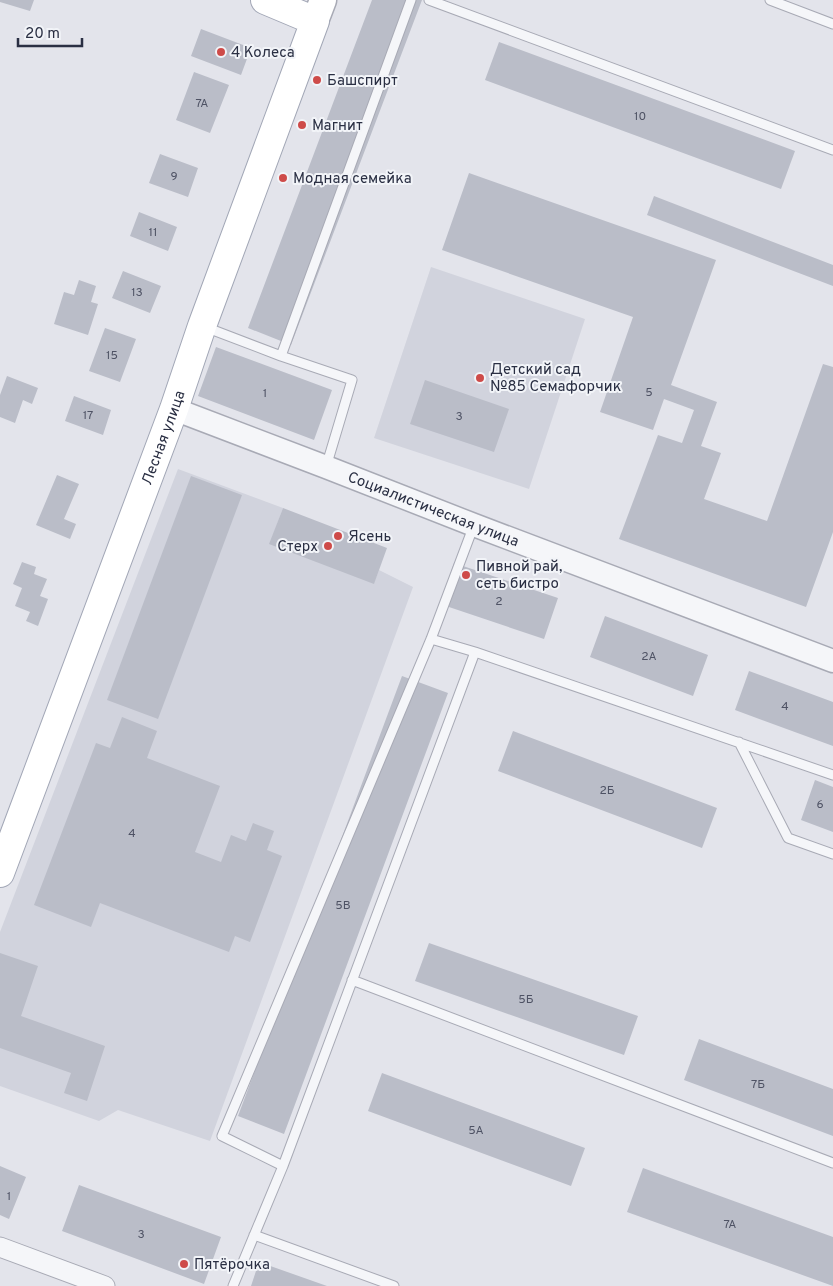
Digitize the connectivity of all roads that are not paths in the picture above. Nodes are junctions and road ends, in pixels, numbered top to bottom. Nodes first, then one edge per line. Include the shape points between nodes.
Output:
1 (265, 0) edge
2 (411, 0) edge
3 (429, 0) edge
4 (770, 0) edge
5 (319, 11) edge
6 (833, 24) edge
7 (833, 150) edge
8 (202, 326) junction
9 (281, 356) junction
10 (174, 409) junction
11 (326, 467) junction
12 (474, 525) junction
13 (431, 639) junction
14 (475, 652) junction
15 (833, 660) edge
16 (739, 742) junction
17 (833, 775) edge
18 (833, 854) edge
19 (0, 873) edge
20 (352, 980) junction
21 (833, 1162) edge
22 (283, 1166) junction
23 (254, 1235) junction
24 (0, 1246) edge
25 (105, 1286) edge
26 (233, 1286) edge
27 (394, 1286) edge

1 - 5 main road
2 - 9 lane
3 - 7 lane
4 - 6 lane
5 - 8 main road, Лесная улица
8 - 9 lane
8 - 10 main road, Лесная улица
9 - 11 lane via 352,380
10 - 11 street, Социалистическая улица
10 - 19 main road, Лесная улица
11 - 12 street, Социалистическая улица
12 - 13 lane
12 - 15 street, Социалистическая улица
13 - 14 lane
13 - 22 lane via 222,1136
14 - 16 lane
14 - 20 lane
16 - 17 lane
16 - 18 lane via 788,838
20 - 21 lane
20 - 22 lane
22 - 23 lane
23 - 26 lane
23 - 27 lane
24 - 25 street

